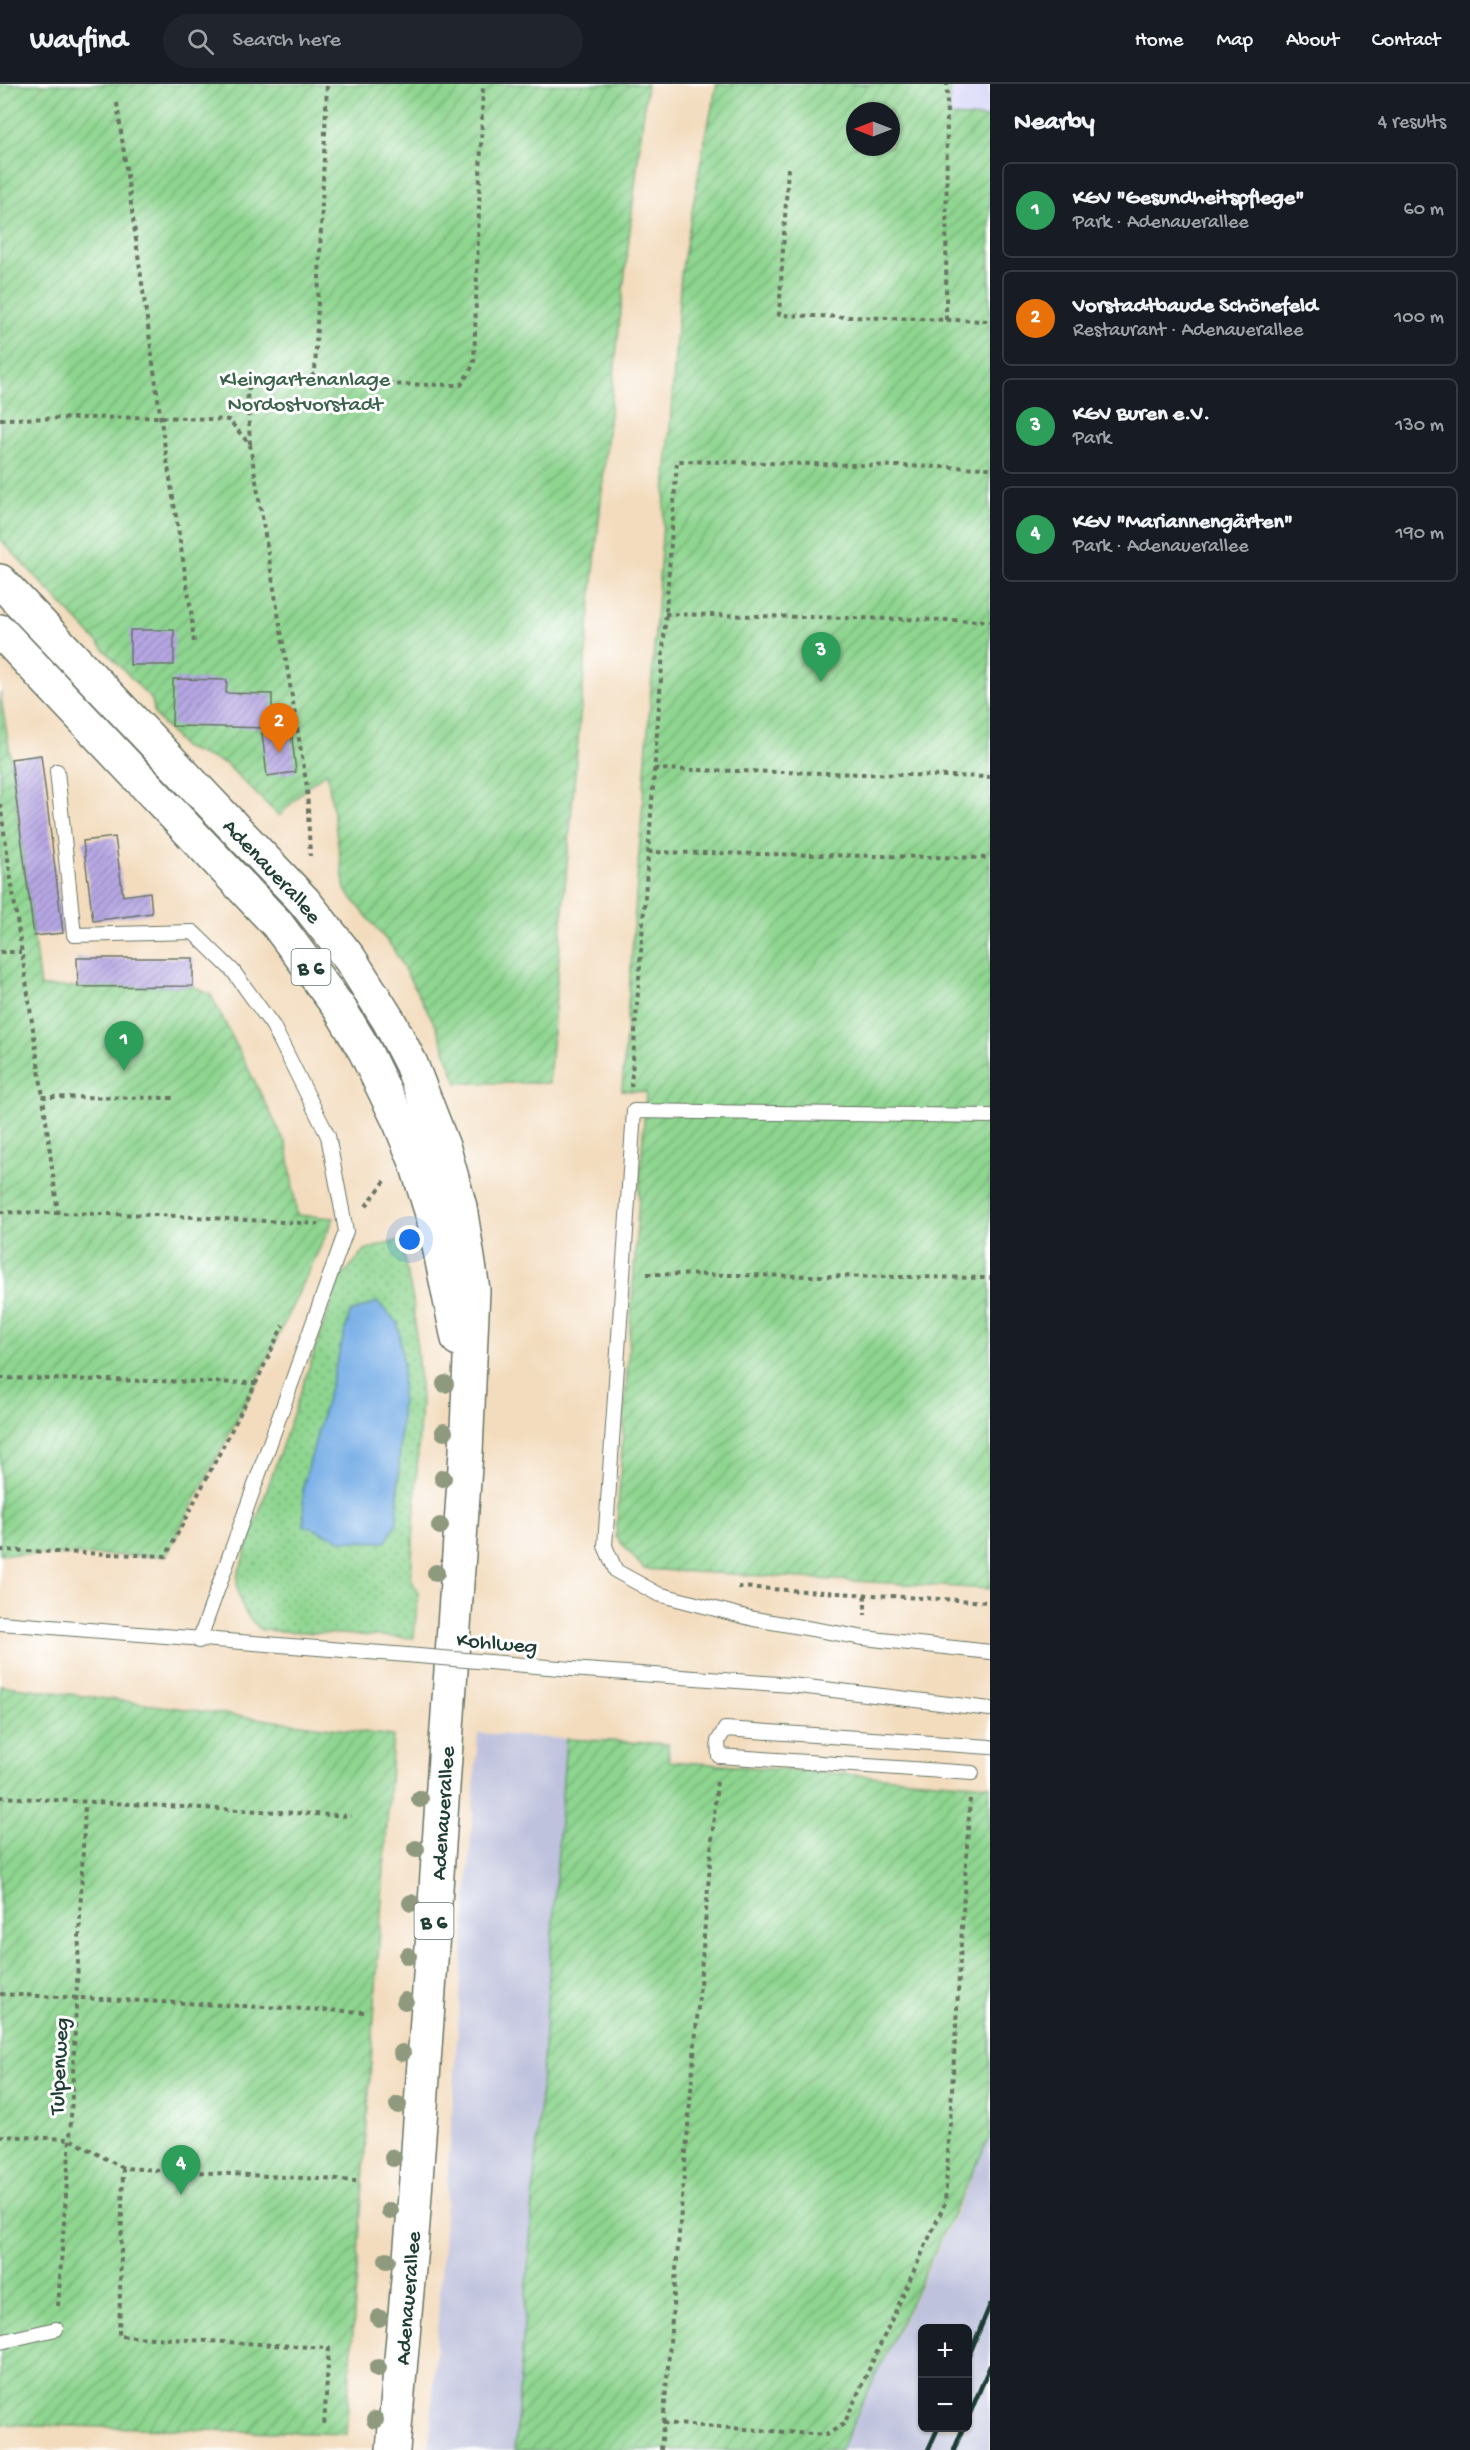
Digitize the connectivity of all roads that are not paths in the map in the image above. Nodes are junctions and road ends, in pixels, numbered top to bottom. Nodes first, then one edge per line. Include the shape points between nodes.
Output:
1 (0, 581) edge
2 (0, 631) edge
3 (57, 771) dead end
4 (990, 1116) edge
5 (468, 1392) junction
6 (0, 1623) edge
7 (199, 1641) junction
8 (990, 1652) edge
9 (990, 1709) edge
10 (990, 1747) edge
11 (972, 1773) road end
12 (56, 2329) road end
13 (0, 2342) edge
14 (393, 2450) edge

1 - 5 main road, Adenauerallee / B 6 via 304,901 350,959 389,1021 428,1106 460,1207 473,1290
2 - 5 main road, Adenauerallee / B 6 via 277,924 340,1009 365,1051 415,1160 433,1217
3 - 7 lane via 74,935 192,932 233,971 273,1026 328,1136 346,1232
4 - 8 lane via 634,1111 605,1546 616,1571 658,1594 754,1619 864,1638
5 - 14 main road, Adenauerallee / B 6 via 413,2223
6 - 7 lane, Kohlweg
7 - 9 lane, Kohlweg, bridge via 791,1685
10 - 11 lane via 725,1729 718,1741 719,1756
12 - 13 lane

